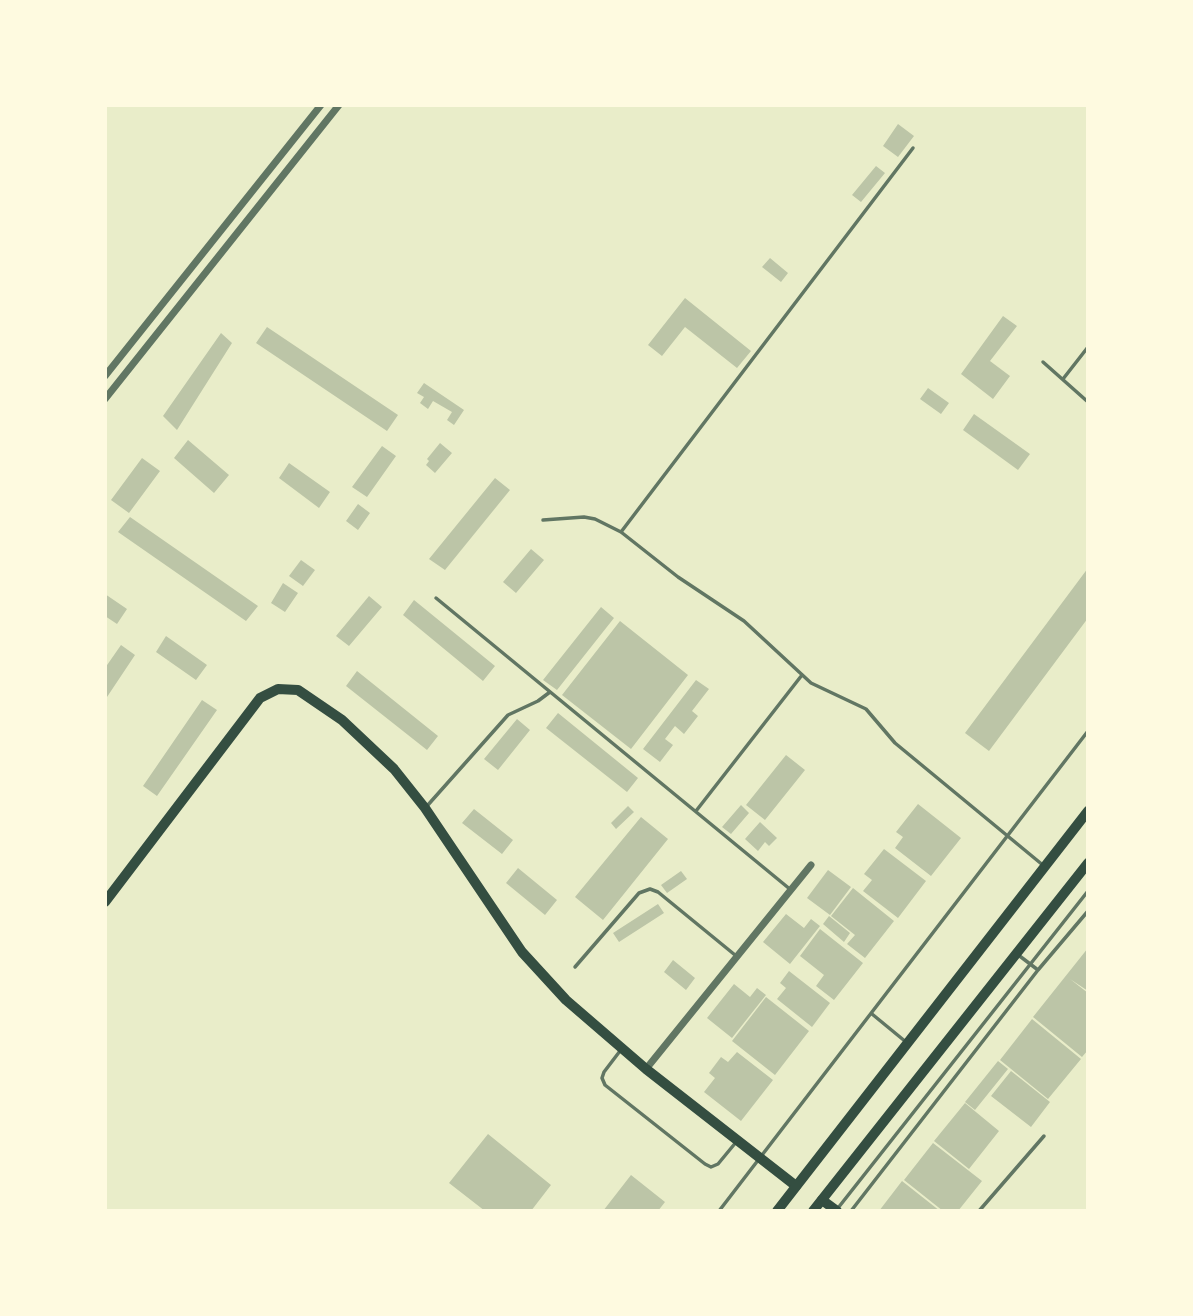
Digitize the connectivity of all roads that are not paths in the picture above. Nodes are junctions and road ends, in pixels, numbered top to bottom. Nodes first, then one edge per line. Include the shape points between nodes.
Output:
1 (321, 105) edge
2 (339, 105) edge
3 (913, 148) dead end
4 (1088, 347) edge
5 (1043, 362) dead end
6 (105, 376) edge
7 (1063, 379) junction
8 (105, 399) edge
9 (1088, 402) edge
10 (543, 520) dead end
11 (621, 532) junction
12 (436, 598) dead end
13 (802, 675) junction
14 (550, 692) junction
15 (1088, 731) edge
16 (425, 808) junction
17 (696, 811) junction
18 (1088, 811) edge
19 (1009, 836) junction
20 (1088, 863) edge
21 (811, 865) dead end
22 (1046, 867) junction
23 (792, 890) junction
24 (1088, 891) edge
25 (105, 902) edge
26 (1088, 911) edge
27 (1017, 954) junction
28 (737, 957) junction
29 (1030, 964) junction
30 (575, 967) dead end
31 (1038, 970) junction
32 (872, 1014) junction
33 (908, 1043) junction
34 (621, 1049) junction
35 (646, 1069) junction
36 (1044, 1136) dead end
37 (738, 1140) junction
38 (761, 1158) junction
39 (796, 1186) junction
40 (822, 1200) junction
41 (719, 1211) edge
42 (777, 1211) edge
43 (813, 1211) edge
44 (836, 1211) edge
45 (851, 1211) edge
46 (979, 1211) edge

1 - 6 street
2 - 8 street
3 - 11 lane
4 - 7 lane
5 - 7 lane
7 - 9 lane
10 - 11 lane via 584,517
11 - 13 lane via 744,621
12 - 14 lane
13 - 17 lane
13 - 19 lane via 866,709 895,743
14 - 16 lane via 508,715
14 - 17 lane
15 - 19 lane
16 - 25 main road via 394,769 342,720 304,693 278,689 260,698
16 - 34 main road via 522,952
17 - 23 lane
18 - 22 main road
19 - 22 lane
19 - 32 lane
20 - 27 main road
21 - 23 street
22 - 33 main road
23 - 28 street
24 - 29 lane
26 - 31 lane
27 - 29 lane
27 - 40 main road
28 - 30 lane via 650,889 639,893
28 - 35 street
29 - 31 lane
29 - 44 lane
31 - 45 lane
32 - 33 lane
32 - 38 lane
33 - 39 main road
34 - 35 main road
34 - 37 lane via 602,1075 605,1085 705,1164 718,1164
35 - 37 main road
36 - 46 lane
37 - 38 main road
38 - 39 main road
38 - 41 lane
39 - 42 main road
40 - 43 main road
40 - 44 main road

